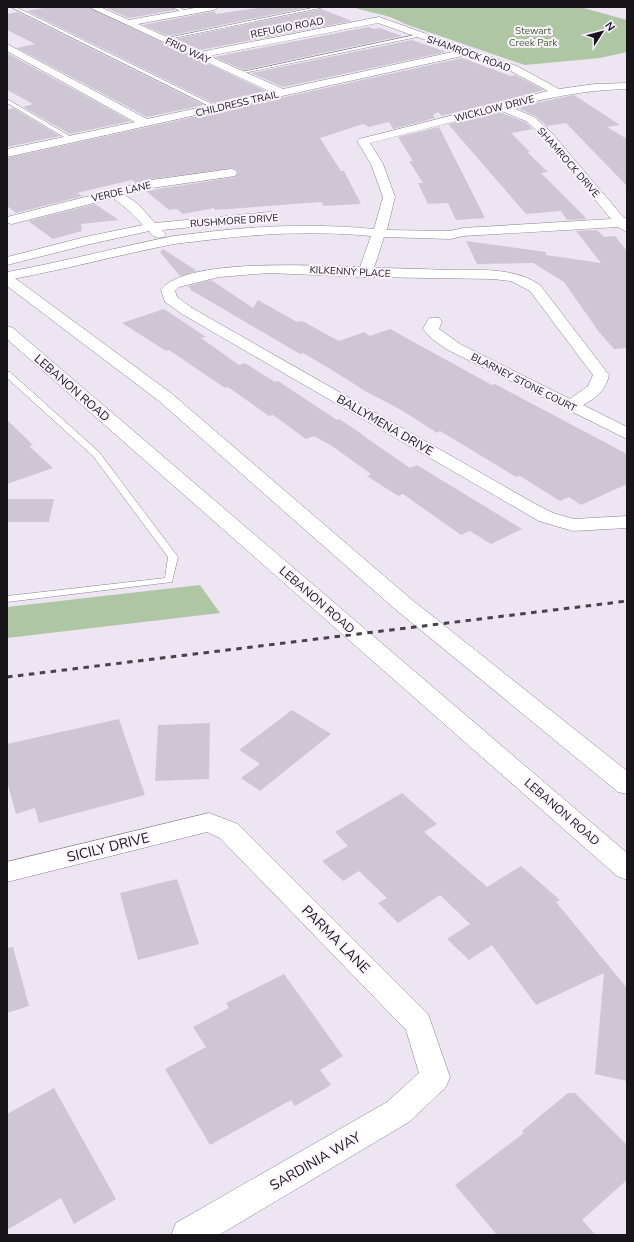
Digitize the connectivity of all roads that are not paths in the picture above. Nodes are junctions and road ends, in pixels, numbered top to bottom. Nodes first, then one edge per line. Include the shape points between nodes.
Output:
1 (12, 7) edge
2 (93, 7) edge
3 (174, 7) edge
4 (214, 7) edge
5 (323, 7) edge
6 (186, 12) junction
7 (379, 20) joint
8 (129, 23) junction
9 (420, 35) junction
10 (164, 38) junction
11 (7, 47) edge
12 (467, 52) junction
13 (200, 55) junction
14 (239, 73) junction
15 (627, 86) edge
16 (557, 92) junction
17 (282, 93) junction
18 (7, 101) edge
19 (502, 107) junction
20 (216, 108) junction
21 (146, 123) junction
22 (71, 139) junction
23 (7, 153) edge
24 (231, 173) dead end
25 (114, 192) junction
26 (280, 216) dead end
27 (293, 216) dead end
28 (12, 220) dead end
29 (625, 224) edge
30 (151, 227) junction
31 (381, 228) junction
32 (166, 242) junction
33 (7, 261) edge
34 (365, 273) junction
35 (7, 277) edge
36 (174, 284) joint
37 (434, 321) dead end
38 (7, 331) edge
39 (7, 374) edge
40 (572, 406) junction
41 (627, 434) edge
42 (627, 522) edge
43 (7, 599) edge
44 (627, 785) edge
45 (209, 822) joint
46 (627, 869) edge
47 (7, 872) edge
48 (435, 1077) joint
49 (188, 1235) edge

1 - 20 lane
2 - 8 street, FRIO WAY
3 - 6 lane
4 - 6 street
5 - 10 lane
6 - 8 street
7 - 9 street, SHAMROCK ROAD
7 - 13 street, REFUGIO ROAD
8 - 10 street, FRIO WAY
9 - 12 street, SHAMROCK ROAD
9 - 14 lane
10 - 13 street, FRIO WAY
11 - 21 street
12 - 16 street, SHAMROCK ROAD via 525,74
12 - 17 street, CHILDRESS TRAIL
13 - 14 street, FRIO WAY
14 - 17 street, FRIO WAY
15 - 16 street, WICKLOW DRIVE
16 - 19 street, WICKLOW DRIVE
17 - 20 street, CHILDRESS TRAIL
18 - 22 lane
19 - 29 street, SHAMROCK DRIVE via 530,119 546,133
19 - 31 street, WICKLOW DRIVE via 363,141 378,164 389,197
20 - 21 street, CHILDRESS TRAIL
21 - 22 street, CHILDRESS TRAIL
22 - 23 street, CHILDRESS TRAIL
24 - 25 street, VERDE LANE via 169,181
25 - 28 street, VERDE LANE
25 - 30 street via 133,207
26 - 30 street, RUSHMORE DRIVE via 230,218
27 - 31 street, RUSHMORE DRIVE
29 - 31 street, RUSHMORE DRIVE via 463,232 450,235
30 - 32 street
30 - 33 street, RUSHMORE DRIVE
31 - 32 street, RUSHMORE DRIVE via 296,229
31 - 34 street
32 - 35 street, RUSHMORE DRIVE
34 - 36 street, KILKENNY PLACE via 292,269 251,270 209,275
34 - 40 street, KILKENNY PLACE via 493,275 508,276 527,282 535,288 601,375 592,393
35 - 44 main road via 165,397 403,604
36 - 42 street, BALLYMENA DRIVE via 168,290 170,299 188,311 530,509 573,525
37 - 40 street, BLARNEY STONE COURT via 431,329 446,342
38 - 46 main road, LEBANON ROAD
39 - 43 lane via 96,454 173,557 169,580
40 - 41 street, BLARNEY STONE COURT
45 - 47 street, SICILY DRIVE
45 - 48 street, PARMA LANE via 229,831 418,1023
48 - 49 street, SARDINIA WAY via 398,1112

